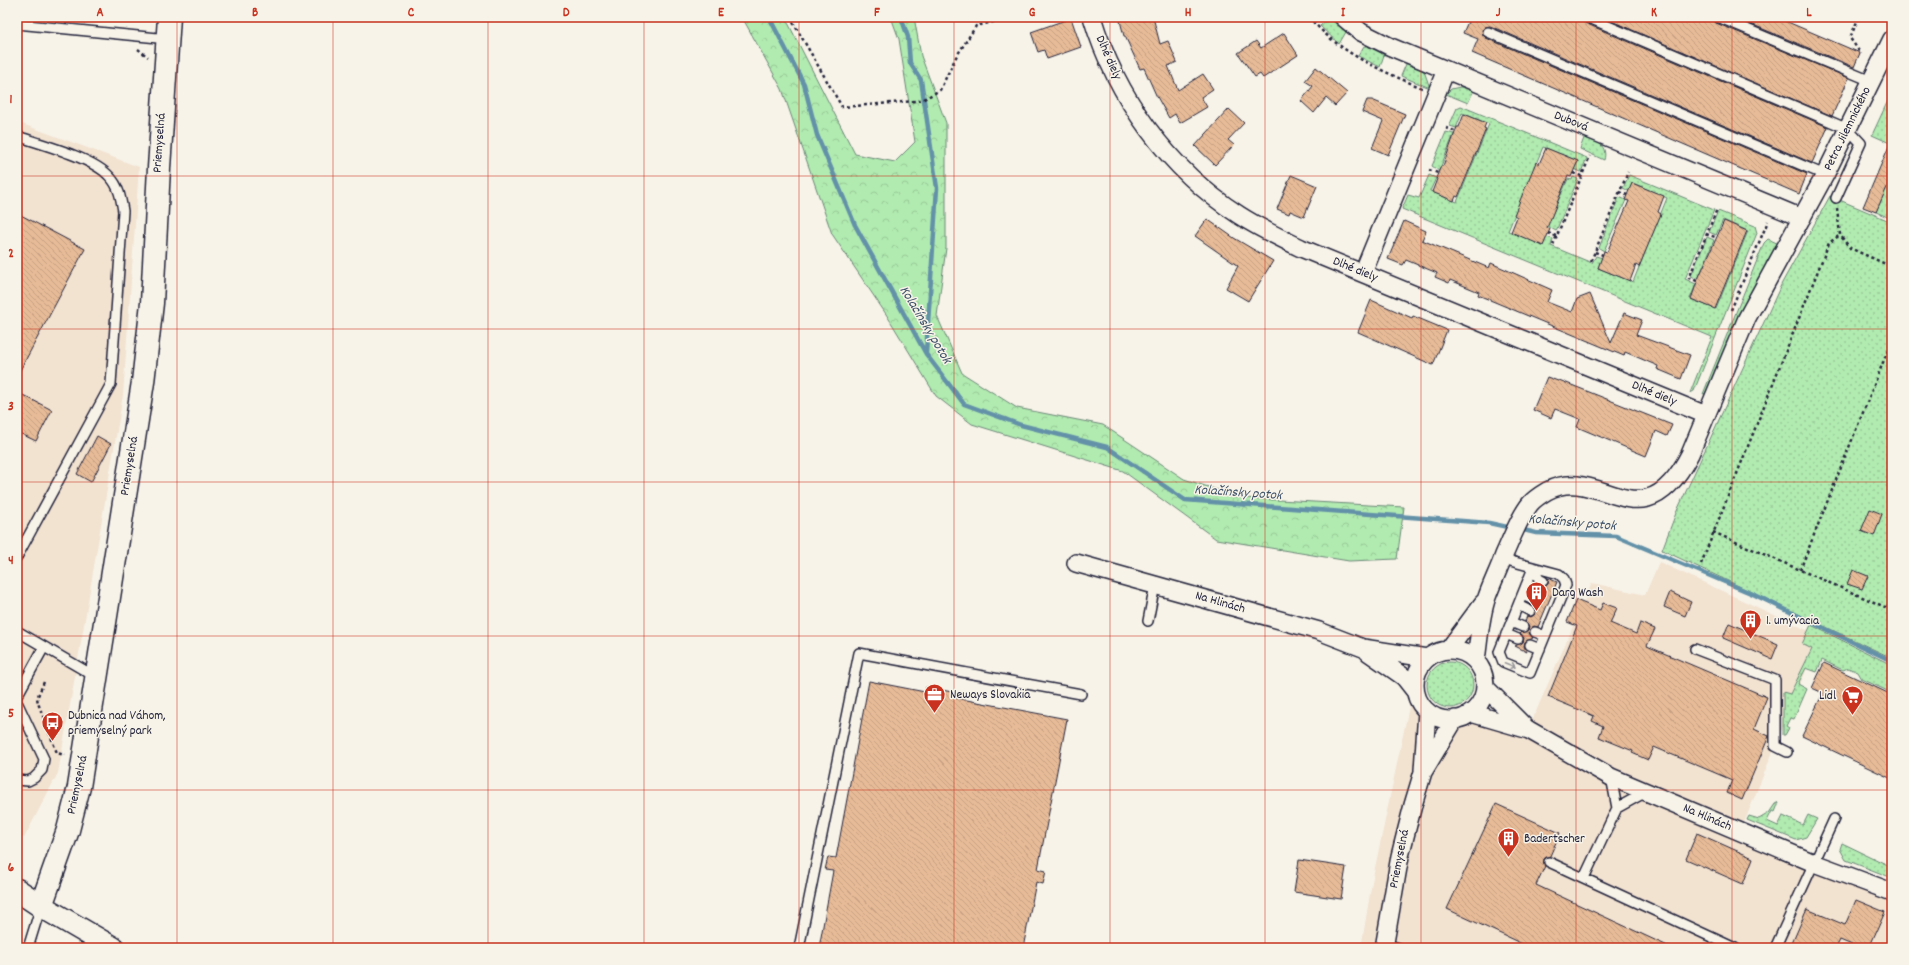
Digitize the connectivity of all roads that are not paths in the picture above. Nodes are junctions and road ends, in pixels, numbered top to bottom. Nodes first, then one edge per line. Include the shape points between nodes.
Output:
1 (169, 17) edge
2 (1092, 17) edge
3 (1344, 17) edge
4 (1587, 17) edge
5 (1718, 17) edge
6 (17, 24) edge
7 (1488, 32) dead end
8 (168, 39) junction
9 (1892, 39) edge
10 (1446, 70) junction
11 (1871, 81) junction
12 (1848, 129) junction
13 (17, 136) edge
14 (1825, 175) junction
15 (1836, 198) road end
16 (1802, 218) junction
17 (1363, 273) junction
18 (1706, 415) junction
19 (17, 557) edge
20 (1503, 559) junction
21 (1076, 563) dead end
22 (1532, 568) junction
23 (1543, 581) dead end
24 (1155, 585) junction
25 (1526, 585) junction
26 (1538, 590) dead end
27 (1522, 595) junction
28 (1551, 596) dead end
29 (1487, 598) junction
30 (1560, 599) junction
31 (1534, 600) dead end
32 (1518, 605) junction
33 (1547, 606) dead end
34 (1530, 610) dead end
35 (1556, 610) junction
36 (1542, 616) dead end
37 (1552, 620) junction
38 (1148, 621) dead end
39 (1511, 622) junction
40 (1523, 627) dead end
41 (17, 632) edge
42 (1536, 632) dead end
43 (1506, 634) junction
44 (1545, 636) junction
45 (1518, 639) dead end
46 (1530, 645) dead end
47 (44, 647) junction
48 (1363, 648) junction
49 (1449, 649) junction
50 (1540, 649) junction
51 (1695, 649) dead end
52 (1427, 658) junction
53 (1476, 660) junction
54 (97, 677) junction
55 (1485, 687) junction
56 (1415, 691) junction
57 (1081, 694) dead end
58 (17, 696) edge
59 (17, 702) edge
60 (1427, 711) junction
61 (1471, 713) junction
62 (1455, 719) junction
63 (1529, 730) junction
64 (1787, 752) dead end
65 (1423, 772) junction
66 (1611, 777) junction
67 (17, 780) edge
68 (1646, 792) junction
69 (1617, 808) junction
70 (1834, 819) dead end
71 (1549, 862) dead end
72 (1814, 863) junction
73 (1584, 878) junction
74 (17, 890) edge
75 (1892, 892) edge
76 (41, 906) junction
77 (1389, 947) edge
78 (28, 948) edge
79 (113, 948) edge
80 (799, 948) edge
81 (1734, 948) edge
82 (1775, 948) edge

1 - 8 street, Priemyselná
2 - 17 street, Dlhé diely via 1105,53 1125,94 1151,133 1194,180 1258,227
3 - 10 street, Dubová via 1361,32
4 - 12 lane
5 - 11 lane
6 - 8 lane
7 - 14 lane
8 - 54 street, Priemyselná via 152,302 143,382
9 - 11 street, Petra Jilemnického
10 - 16 street, Dubová
10 - 17 street
11 - 12 street, Petra Jilemnického
12 - 14 street, Petra Jilemnického
12 - 15 lane via 1861,143
13 - 19 lane via 83,159 103,170 116,185 123,211 111,384
14 - 16 street, Petra Jilemnického
16 - 18 street, Petra Jilemnického via 1747,318
17 - 18 street, Dlhé diely
18 - 20 street via 1690,454 1670,486 1658,494 1628,500 1584,487 1562,487 1548,491 1531,503 1518,522
20 - 22 lane
20 - 29 street
21 - 24 street, Na Hlinách
22 - 23 lane
22 - 25 lane
22 - 30 lane via 1559,574 1564,579 1566,585 1560,588
24 - 38 lane
24 - 48 street, Na Hlinách via 1319,631
25 - 26 lane
25 - 27 lane
27 - 31 lane
27 - 32 lane
28 - 30 lane
29 - 49 street
29 - 53 street
30 - 35 lane
32 - 34 lane
32 - 39 lane
33 - 35 lane
35 - 37 lane
36 - 37 lane
37 - 44 lane
39 - 40 lane
39 - 43 lane
41 - 47 lane
42 - 44 lane
43 - 45 lane
43 -> 50 lane via 1499,652 1503,662 1530,673
44 - 50 lane
46 - 50 lane
47 - 54 lane
47 - 58 lane
48 - 52 street, Na Hlinách
48 - 56 street, Na Hlinách via 1404,677
49 - 52 street
49 - 53 street via 1458,650
51 - 64 lane via 1775,680 1775,746
52 - 56 street via 1415,679
53 - 55 street via 1483,673
54 - 76 street, Priemyselná via 79,787 68,830
55 - 61 street via 1483,697
55 - 63 street, Na Hlinách
56 - 60 street
57 - 80 lane via 859,653
59 - 67 lane via 44,759 42,770 34,778
60 - 62 street via 1445,720
60 - 65 street, Priemyselná
61 - 62 street
61 - 63 street, Na Hlinách
62 - 65 street, Priemyselná
63 - 66 street, Na Hlinách
65 - 77 street, Priemyselná via 1403,842
66 - 68 street, Na Hlinách
66 - 69 lane
68 - 69 lane
68 - 72 street, Na Hlinách
69 - 73 lane
70 - 72 lane
71 - 73 lane
72 - 75 street, Na Hlinách
72 - 82 lane
73 - 81 lane
74 - 76 street
76 - 78 lane
76 - 79 street

